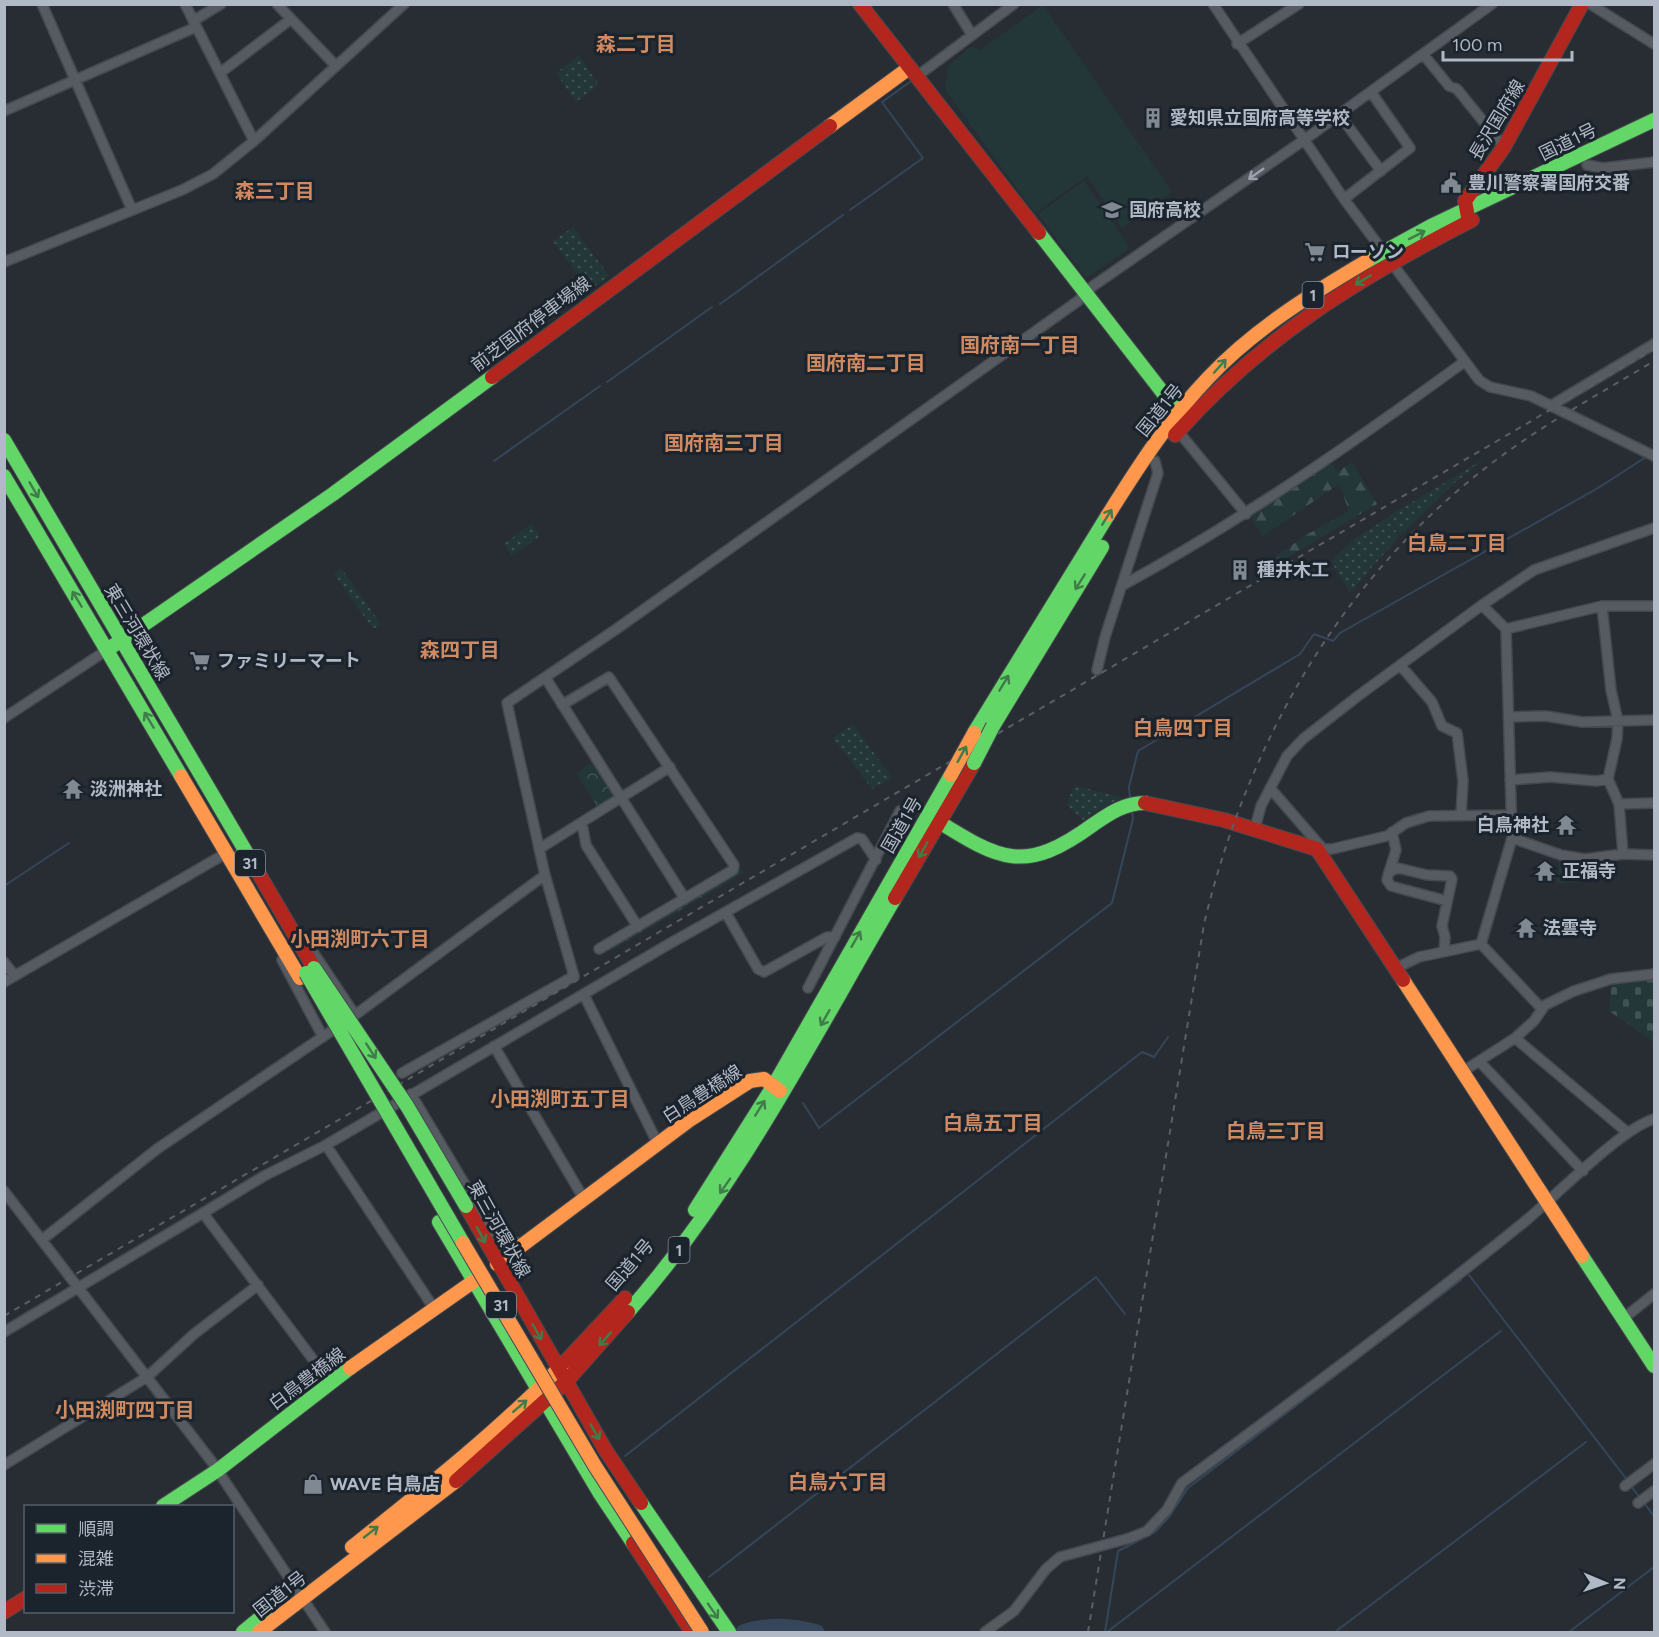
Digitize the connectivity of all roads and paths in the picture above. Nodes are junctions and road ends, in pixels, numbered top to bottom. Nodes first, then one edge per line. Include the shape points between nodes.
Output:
1 (42, 4) edge
2 (185, 4) edge
3 (221, 4) edge
4 (277, 4) edge
5 (404, 4) edge
6 (860, 4) edge
7 (953, 4) edge
8 (1014, 4) edge
9 (1213, 4) edge
10 (1299, 4) edge
11 (1492, 4) edge
12 (1582, 4) edge
13 (1590, 4) edge
14 (291, 18) junction
15 (195, 24) junction
16 (972, 35) junction
17 (1237, 44) junction
18 (1654, 44) edge
19 (1423, 54) junction
20 (336, 66) junction
21 (912, 72) junction
22 (219, 73) junction
23 (76, 81) junction
24 (1371, 92) junction
25 (4, 111) edge
26 (1339, 114) junction
27 (1654, 120) edge
28 (1654, 133) edge
29 (1304, 140) junction
30 (254, 141) junction
31 (1504, 147) junction
32 (1654, 162) edge
33 (1587, 165) junction
34 (1381, 171) junction
35 (1344, 199) junction
36 (132, 210) junction
37 (1468, 216) junction
38 (1389, 257) junction
39 (4, 262) edge
40 (1085, 294) junction
41 (1654, 344) edge
42 (1464, 362) junction
43 (1552, 405) junction
44 (1186, 414) junction
45 (1178, 431) junction
46 (4, 440) edge
47 (1654, 456) edge
48 (1155, 460) junction
49 (4, 476) edge
50 (1246, 514) junction
51 (1654, 528) edge
52 (1123, 585) junction
53 (1482, 605) junction
54 (1602, 606) junction
55 (1654, 606) edge
56 (1506, 629) junction
57 (121, 641) junction
58 (107, 650) junction
59 (1400, 665) junction
60 (1097, 670) dead end
61 (545, 677) junction
62 (562, 705) junction
63 (1509, 717) junction
64 (4, 718) edge
65 (1654, 720) edge
66 (1618, 721) junction
67 (190, 757) junction
68 (670, 767) junction
69 (1608, 779) junction
70 (1510, 780) junction
71 (1270, 788) junction
72 (621, 798) junction
73 (1654, 803) edge
74 (1619, 804) junction
75 (900, 811) dead end
76 (1461, 815) junction
77 (1510, 815) junction
78 (935, 819) junction
79 (582, 823) junction
80 (1255, 828) junction
81 (1392, 832) junction
82 (1512, 838) junction
83 (539, 849) junction
84 (1320, 849) junction
85 (230, 851) junction
86 (1623, 854) junction
87 (1654, 855) edge
88 (876, 860) junction
89 (1389, 872) junction
90 (545, 875) junction
91 (684, 899) junction
92 (1447, 901) junction
93 (726, 913) junction
94 (638, 927) junction
95 (835, 937) junction
96 (1481, 944) junction
97 (599, 949) dead end
98 (1444, 951) junction
99 (4, 962) edge
100 (1394, 969) junction
101 (306, 973) junction
102 (1654, 974) edge
103 (15, 976) junction
104 (4, 982) edge
105 (808, 988) dead end
106 (584, 995) junction
107 (1542, 1010) junction
108 (355, 1015) junction
109 (323, 1037) junction
110 (1515, 1038) junction
111 (494, 1046) junction
112 (1479, 1061) junction
113 (1462, 1072) junction
114 (402, 1073) dead end
115 (778, 1089) junction
116 (411, 1094) junction
117 (1654, 1119) edge
118 (1628, 1133) junction
119 (658, 1144) junction
120 (326, 1145) junction
121 (1582, 1171) junction
122 (4, 1191) edge
123 (584, 1199) junction
124 (1547, 1203) junction
125 (204, 1213) junction
126 (43, 1239) junction
127 (524, 1244) junction
128 (497, 1264) junction
129 (474, 1281) junction
130 (258, 1285) junction
131 (79, 1288) junction
132 (1654, 1294) edge
133 (435, 1310) junction
134 (1624, 1318) junction
135 (4, 1332) edge
136 (1654, 1366) edge
137 (562, 1376) junction
138 (147, 1377) junction
139 (330, 1382) junction
140 (542, 1395) junction
141 (1654, 1464) edge
142 (4, 1465) edge
143 (218, 1470) junction
144 (1625, 1486) dead end
145 (1654, 1491) edge
146 (1638, 1503) dead end
147 (165, 1505) edge
148 (299, 1595) junction
149 (24, 1599) edge
150 (4, 1612) edge
151 (243, 1632) edge
152 (259, 1632) edge
153 (325, 1632) edge
154 (692, 1632) edge
155 (702, 1632) edge
156 (729, 1632) edge
157 (985, 1632) edge

1 - 23 street
2 - 15 street
3 - 15 street
4 - 14 street
5 - 20 street
6 - 21 main road
7 - 16 street
8 - 16 street
9 - 17 street
10 - 17 street
11 - 19 street
12 - 31 main road, 長沢国府線
13 - 18 street
14 - 20 street
14 - 22 street
15 - 22 street
15 - 23 street
16 - 21 street
17 - 29 street
19 - 24 street
19 - 31 street
20 - 30 street
21 - 40 main road
21 - 57 main road, 前芝国府停車場線 via 333,494
22 - 30 street
23 - 25 street
23 - 36 street
24 - 26 street
24 - 34 street via 1410,148
26 - 29 street
26 - 34 street
27 - 37 main road, 国道1号 / 1
28 - 33 main road, 国道1号 / 1
29 - 35 street
29 -> 40 street
30 - 36 street via 201,181
31 - 37 main road, 長沢国府線 via 1465,201
32 - 33 street via 1603,168
33 - 37 main road, 国道1号 / 1
34 - 35 street
35 - 38 street
36 - 39 street
37 - 38 main road, 国道1号 / 1
38 - 42 street
38 - 44 main road, 国道1号 / 1 via 1256,352
40 - 44 main road via 1167,398
40 - 61 street
41 - 43 street
42 - 43 street via 1490,387
42 - 50 street
43 - 47 street
44 - 45 main road, 国道1号 / 1
78 -> 44 main road, 国道1号 / 1, bridge via 951,775 974,733 1126,485
45 - 48 main road, 国道1号 / 1
45 - 50 street
46 -> 57 main road, 東三河環状線 / 31
48 - 52 street via 1158,473
48 -> 78 main road, 国道1号 / 1, bridge via 974,763
58 -> 49 main road, 東三河環状線 / 31
50 - 52 street
51 - 53 street via 1534,570
52 - 60 street
53 - 56 street
53 - 59 street
54 - 55 street
54 - 56 street
54 - 66 street
56 - 63 street
57 - 58 main road, 前芝国府停車場線
57 - 67 main road, 東三河環状線 / 31
58 - 64 street
85 -> 58 main road, 東三河環状線 / 31
59 - 71 street via 1295,747
59 - 76 street via 1432,702 1442,726 1457,733 1463,780
61 - 62 street
61 - 83 street via 507,703
62 - 68 street via 609,676
62 - 72 street
63 - 66 street
63 - 70 street
65 - 66 street
66 - 69 street
67 - 85 main road, 東三河環状線 / 31
67 - 108 street via 212,783
68 - 72 street
68 - 91 street via 734,865 733,870
69 - 70 street
69 - 74 street
70 - 77 street
71 - 80 street
71 - 84 street
72 - 79 street
72 - 91 street
73 - 74 street
74 - 86 street
75 - 88 street
76 - 77 street
76 - 81 street via 1429,816
77 - 82 street
78 - 80 main road via 994,853 1021,860 1057,850 1111,813 1135,802
78 - 115 main road, 国道1号 / 1
79 - 83 street
79 - 94 street via 586,845
80 - 84 main road
81 - 84 street
81 - 89 street via 1396,850
82 - 86 street via 1584,859
82 - 96 street
83 - 90 street
84 - 100 main road
85 - 101 main road, 東三河環状線 / 31
85 - 101 main road, 東三河環状線 / 31 via 266,901
85 - 103 street
85 - 109 street via 296,990
86 - 87 street
88 - 93 street via 862,838 856,838
88 - 95 street
89 - 92 street via 1387,880 1391,886
89 - 92 street via 1398,868 1450,876
90 - 108 street
90 - 114 street via 574,975
91 - 94 street
92 - 98 street via 1442,926
93 - 95 street via 764,972
93 - 106 street
94 - 97 street
95 - 105 street
96 - 98 street
96 - 107 street
98 - 100 street
99 - 103 street
100 - 113 main road
101 -> 128 main road, 東三河環状線 / 31, bridge via 407,1106
101 - 129 main road, 東三河環状線 / 31 via 379,1121
101 - 155 main road, 東三河環状線 / 31, bridge via 595,1466
102 - 107 street via 1611,979 1574,991
103 - 104 street
106 - 111 street
106 - 119 street
107 - 110 street
108 - 109 street
109 - 126 street via 157,1149
110 - 112 street
110 - 118 street
111 - 116 street
111 - 123 street
112 - 113 street
112 - 121 street
113 - 124 main road
115 - 119 main road, 白鳥豊橋線 via 764,1079 750,1082
115 - 137 main road, 国道1号 / 1 via 731,1178 692,1233 651,1286
116 - 120 street
116 - 127 street via 495,1235
117 - 118 street
118 - 121 street
119 - 123 main road, 白鳥豊橋線
120 - 125 street via 264,1176
120 - 133 street
121 - 124 street
122 - 126 street
123 - 127 main road, 白鳥豊橋線
124 - 134 main road
124 - 157 street via 1336,1369 1182,1483 1167,1510 1147,1531 1060,1557 1014,1611
125 - 130 street
125 - 131 street
126 - 131 street
127 - 128 main road, 白鳥豊橋線
128 -> 137 main road, 東三河環状線 / 31
129 - 133 main road, 白鳥豊橋線
129 - 140 main road, 東三河環状線 / 31
130 - 138 street via 194,1334
130 - 139 street
131 - 135 street
131 - 138 street
132 - 134 street
133 - 139 main road, 白鳥豊橋線
134 - 136 main road
137 - 140 main road, 国道1号 / 1
137 -> 156 main road, 東三河環状線 / 31 via 606,1451
138 - 142 street
138 - 143 street
139 - 143 main road, 白鳥豊橋線
140 - 148 main road, 国道1号 / 1 via 468,1472
140 - 154 main road, 東三河環状線 / 31 via 599,1492
141 - 144 street
143 - 147 main road, 白鳥豊橋線
143 - 148 street
145 - 146 street
148 - 151 main road, 国道1号 / 1
148 - 152 main road, 国道1号 / 1
148 - 153 street
149 - 150 main road

